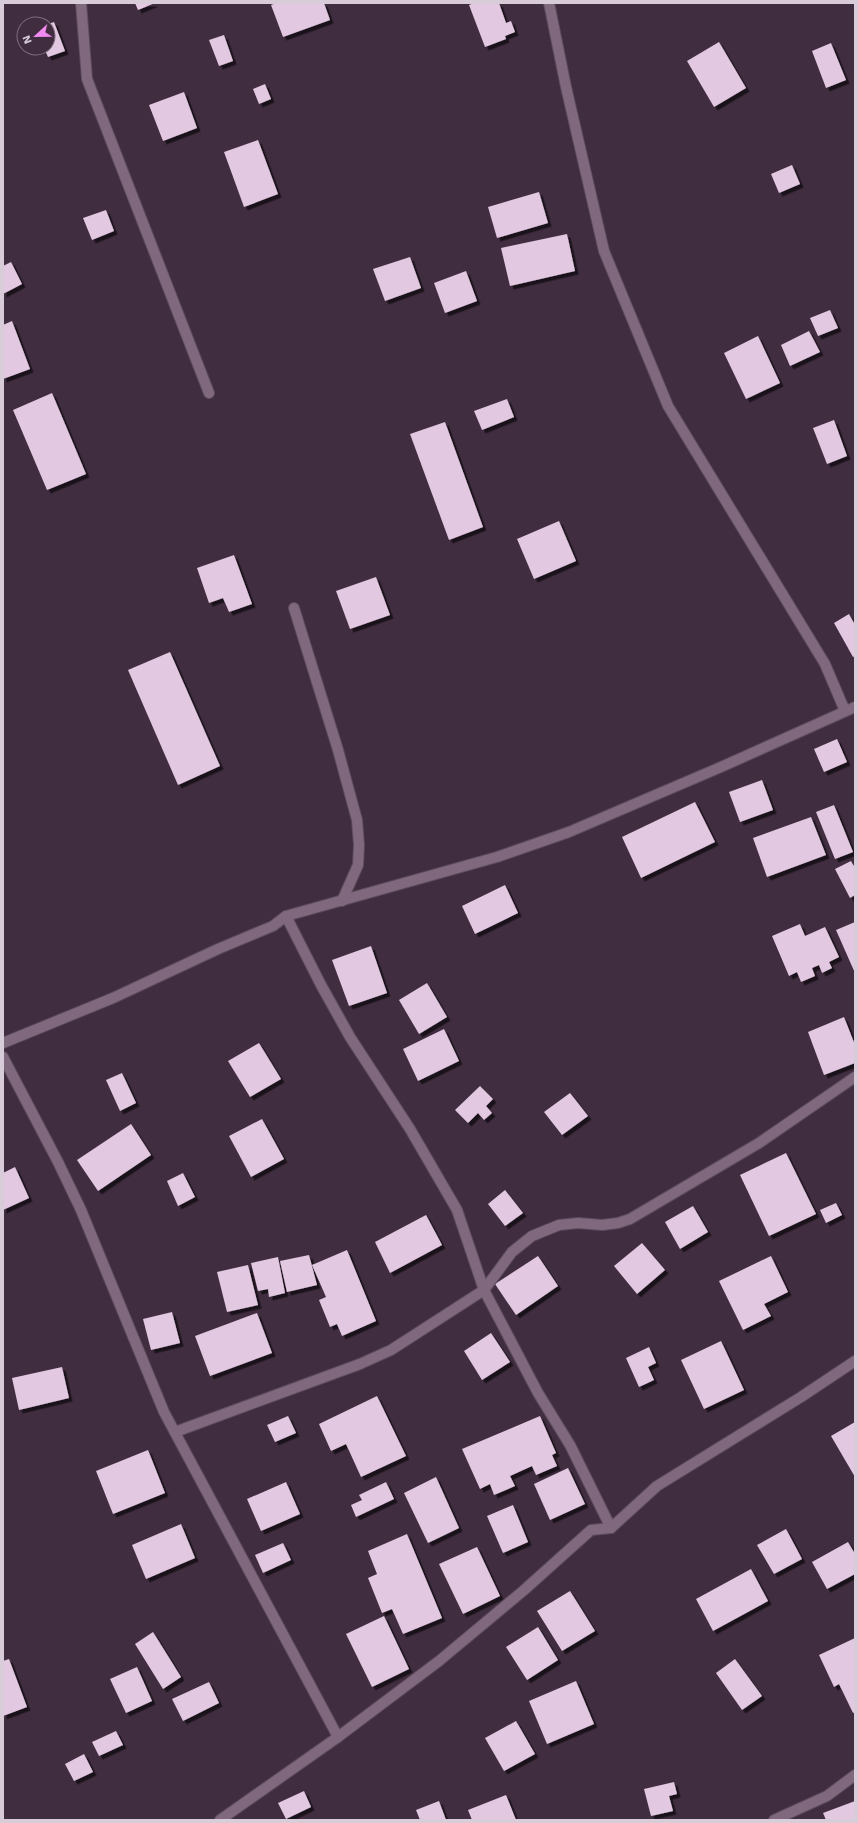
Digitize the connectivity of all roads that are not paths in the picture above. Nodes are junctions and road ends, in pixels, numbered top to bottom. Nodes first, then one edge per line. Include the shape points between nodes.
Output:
1 (81, 3) edge
2 (549, 3) edge
3 (209, 393) dead end
4 (294, 608) dead end
5 (855, 707) edge
6 (845, 711) junction
7 (342, 901) junction
8 (286, 916) junction
9 (3, 1043) edge
10 (3, 1057) edge
11 (855, 1077) edge
12 (484, 1290) junction
13 (855, 1361) edge
14 (175, 1432) junction
15 (611, 1528) junction
16 (338, 1737) junction
17 (855, 1775) edge
18 (220, 1820) edge
19 (774, 1820) edge

1 - 3 street via 87,79
2 - 6 street via 604,252 668,406 825,664
4 - 7 street via 357,820 358,865
5 - 6 street
6 - 7 street via 570,832 497,857
7 - 8 street
8 - 9 street via 273,926 113,998
8 - 12 street via 343,1024 410,1129 457,1210
10 - 14 street via 58,1162 164,1412
11 - 12 street via 759,1143 630,1219 602,1225 559,1225 532,1236 512,1252
12 - 14 street via 392,1350
12 - 15 street via 538,1393 570,1445
13 - 15 street via 657,1486
14 - 16 street
15 - 16 street via 591,1530 439,1661
16 - 18 street
17 - 19 street via 827,1796

